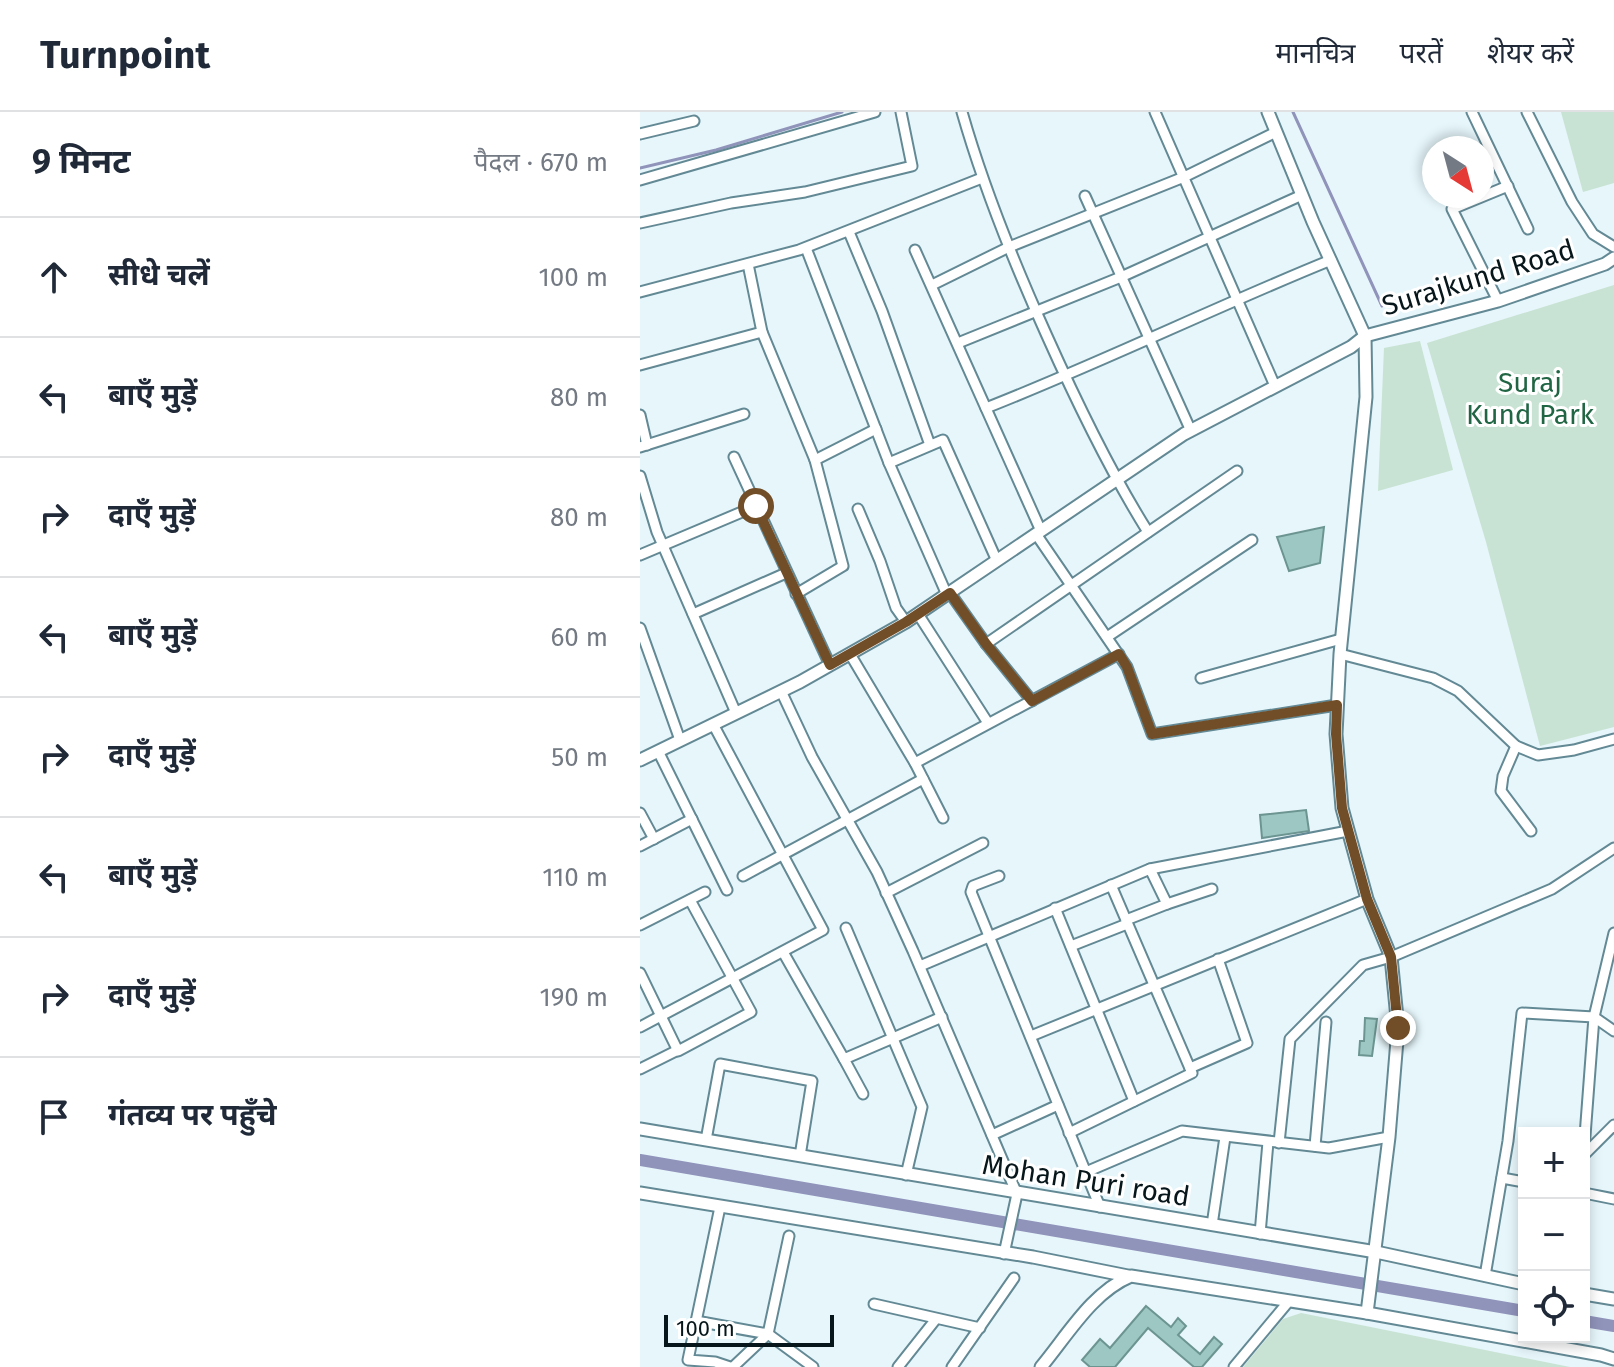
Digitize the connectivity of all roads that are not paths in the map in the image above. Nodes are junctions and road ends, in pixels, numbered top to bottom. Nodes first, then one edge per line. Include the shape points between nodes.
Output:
1 (875, 112) edge
2 (901, 112) edge
3 (962, 112) edge
4 (1155, 112) edge
5 (1268, 112) edge
6 (1472, 112) edge
7 (1527, 112) edge
8 (694, 121) dead end
9 (1276, 132) junction
10 (640, 134) edge
11 (1184, 177) junction
12 (982, 178) junction
13 (640, 180) edge
14 (1508, 186) junction
15 (1302, 195) junction
16 (1085, 196) dead end
17 (1094, 215) junction
18 (640, 223) edge
19 (1528, 229) dead end
20 (849, 232) junction
21 (1209, 235) junction
22 (1009, 247) junction
23 (1614, 247) edge
24 (806, 248) junction
25 (915, 250) dead end
26 (1331, 260) junction
27 (1611, 262) edge
28 (748, 264) junction
29 (1121, 277) junction
30 (932, 285) junction
31 (640, 292) edge
32 (1237, 298) junction
33 (1498, 301) junction
34 (1035, 310) junction
35 (762, 332) junction
36 (1365, 336) junction
37 (1148, 339) junction
38 (958, 343) junction
39 (640, 365) edge
40 (1065, 377) junction
41 (1275, 386) junction
42 (986, 408) junction
43 (744, 414) dead end
44 (640, 415) edge
45 (876, 429) junction
46 (1191, 431) junction
47 (930, 445) junction
48 (644, 446) edge
49 (734, 457) dead end
50 (815, 460) junction
51 (889, 463) junction
52 (1237, 471) dead end
53 (640, 476) edge
54 (1115, 480) junction
55 (756, 506) junction
56 (858, 509) dead end
57 (1148, 532) junction
58 (1038, 533) junction
59 (1252, 540) dead end
60 (663, 545) junction
61 (640, 555) edge
62 (997, 561) junction
63 (786, 573) junction
64 (1071, 584) junction
65 (796, 594) junction
66 (948, 594) junction
67 (693, 614) junction
68 (918, 614) junction
69 (906, 622) junction
70 (641, 632) edge
71 (1107, 637) junction
72 (1341, 639) junction
73 (986, 644) junction
74 (850, 654) junction
75 (1119, 654) junction
76 (1340, 654) junction
77 (830, 665) junction
78 (1201, 678) dead end
79 (781, 691) junction
80 (1032, 701) junction
81 (1337, 705) junction
82 (736, 713) junction
83 (988, 723) junction
84 (713, 724) junction
85 (1614, 739) edge
86 (680, 740) junction
87 (1516, 746) junction
88 (658, 751) junction
89 (640, 760) edge
90 (915, 763) junction
91 (923, 779) junction
92 (640, 813) edge
93 (943, 818) dead end
94 (692, 819) junction
95 (850, 821) junction
96 (1348, 831) junction
97 (1531, 831) dead end
98 (654, 839) junction
99 (983, 843) dead end
100 (640, 846) edge
101 (1614, 848) edge
102 (784, 855) junction
103 (1150, 869) junction
104 (743, 876) dead end
105 (999, 876) dead end
106 (1111, 885) junction
107 (1212, 889) dead end
108 (727, 890) dead end
109 (705, 892) dead end
110 (886, 893) junction
111 (1367, 899) junction
112 (690, 900) junction
113 (1167, 904) junction
114 (1055, 908) junction
115 (1126, 922) junction
116 (640, 925) edge
117 (846, 928) dead end
118 (1614, 933) edge
119 (990, 936) junction
120 (1071, 946) junction
121 (783, 952) junction
122 (1391, 957) junction
123 (1218, 959) junction
124 (920, 966) junction
125 (640, 973) edge
126 (734, 977) junction
127 (1154, 985) junction
128 (1098, 1008) junction
129 (663, 1016) junction
130 (942, 1017) junction
131 (1594, 1017) junction
132 (1326, 1022) dead end
133 (640, 1027) edge
134 (1614, 1031) edge
135 (1031, 1036) junction
136 (891, 1037) junction
137 (678, 1050) junction
138 (844, 1059) junction
139 (1190, 1068) junction
140 (640, 1069) edge
141 (863, 1094) dead end
142 (1134, 1101) junction
143 (1058, 1105) junction
144 (1614, 1125) edge
145 (1586, 1127) edge
146 (640, 1129) edge
147 (1069, 1133) junction
148 (992, 1135) junction
149 (1225, 1137) junction
150 (1389, 1137) junction
151 (706, 1140) junction
152 (1274, 1142) junction
153 (1315, 1146) junction
154 (1590, 1147) edge
155 (800, 1156) junction
156 (1086, 1172) junction
157 (906, 1175) junction
158 (1502, 1178) junction
159 (1518, 1181) edge
160 (640, 1193) edge
161 (1017, 1194) junction
162 (1590, 1194) edge
163 (1614, 1199) edge
164 (720, 1207) junction
165 (1100, 1207) junction
166 (1212, 1225) junction
167 (1260, 1234) junction
168 (789, 1236) dead end
169 (1376, 1252) junction
170 (1004, 1254) junction
171 (1131, 1276) junction
172 (1485, 1276) junction
173 (1014, 1278) dead end
174 (1518, 1283) edge
175 (1590, 1295) edge
176 (1614, 1299) edge
177 (1289, 1301) junction
178 (874, 1304) dead end
179 (1368, 1308) junction
180 (936, 1319) junction
181 (696, 1321) junction
182 (980, 1328) junction
183 (768, 1334) junction
184 (1614, 1359) edge
185 (732, 1367) edge
186 (813, 1367) edge
187 (898, 1367) edge
188 (952, 1367) edge
189 (1041, 1367) edge
190 (1234, 1367) edge

1 - 13 street
2 - 18 street via 912,166
3 - 12 street
4 - 11 street
5 - 9 street
6 - 14 street
7 - 23 street via 1579,213 1593,234
8 - 10 street
9 - 11 street
9 - 15 street
11 - 17 street
11 - 21 street
12 - 20 street
12 - 22 street
14 - 19 street
14 - 33 street via 1452,209
15 - 21 street
15 - 26 street
16 - 17 street
17 - 22 street
17 - 29 street
20 - 24 street
20 - 47 street
21 - 29 street
21 - 32 street
22 - 30 street
22 - 34 street
24 - 28 street
24 - 45 street
25 - 30 street
26 - 32 street
26 - 36 street
27 - 33 street, Surajkund Road
28 - 31 street
28 - 35 street
29 - 34 street
29 - 37 street
30 - 38 street
32 - 37 street
32 - 41 street
33 - 36 street, Surajkund Road
34 - 38 street
34 - 40 street
35 - 39 street
35 - 50 street
36 - 41 street, Surajkund Road
36 - 72 street via 1366,397
37 - 40 street
37 - 46 street
38 - 42 street
40 - 42 street
40 - 54 street
41 - 46 street, Surajkund Road
42 - 58 street
43 - 48 street
44 - 48 street
45 - 50 street
45 - 51 street
46 - 54 street, Surajkund Road
47 - 51 street
47 - 62 street via 943,440
49 - 55 street
50 - 65 street via 843,566
51 - 66 street
52 - 57 street
53 - 60 street
54 - 57 street
54 - 58 street, Surajkund Road
55 - 60 street
55 - 63 street
56 - 69 street
57 - 64 street
58 - 62 street, Surajkund Road
58 - 64 street
59 - 71 street
60 - 61 street
60 - 67 street
62 - 66 street, Surajkund Road
63 - 65 street
63 - 67 street
64 - 71 street
64 - 73 street
65 - 77 street
66 - 68 street, Surajkund Road
66 - 73 street
67 - 82 street
68 - 69 street, Surajkund Road
68 - 83 street
69 - 74 street, Surajkund Road
70 - 86 street
71 - 75 street
72 - 76 street
72 - 78 street
73 - 80 street
74 - 77 street, Surajkund Road
74 - 90 street
75 - 80 street
75 - 81 street via 1152,734
76 - 81 street
76 - 87 street via 1433,678 1458,691
77 - 79 street, Surajkund Road
79 - 82 street, Surajkund Road
79 - 95 street
80 - 83 street
81 - 96 street
82 - 84 street, Surajkund Road
83 - 90 street
84 - 86 street, Surajkund Road
84 - 102 street
85 - 87 street via 1538,755
86 - 88 street, Surajkund Road
87 - 97 street via 1501,791
88 - 89 street, Surajkund Road
88 - 94 street
90 - 91 street
91 - 93 street
91 - 95 street
92 - 98 street
94 - 98 street
94 - 108 street
95 - 102 street
95 - 110 street
96 - 103 street
96 - 111 street
98 - 100 street
99 - 110 street
101 - 122 street via 1552,889
102 - 104 street
102 - 121 street via 823,930
103 - 106 street
103 - 113 street
105 - 119 street via 973,886 971,892
106 - 114 street
106 - 115 street
107 - 113 street
109 - 112 street
110 - 124 street
111 - 122 street
111 - 123 street
112 - 116 street
112 - 126 street
113 - 115 street
114 - 119 street
114 - 120 street
115 - 120 street
115 - 127 street
117 - 136 street
118 - 131 street
119 - 124 street
119 - 135 street
120 - 128 street
121 - 126 street
121 - 138 street
122 - 150 street via 1398,1028
122 - 152 street via 1363,965 1290,1039
123 - 127 street
123 - 139 street via 1247,1043
124 - 130 street
125 - 129 street
126 - 129 street
126 - 137 street via 751,1012
127 - 128 street
127 - 139 street
128 - 135 street
128 - 142 street
129 - 133 street
129 - 137 street
130 - 136 street
130 - 148 street
131 - 134 street
131 - 145 street
131 - 158 street via 1522,1013
132 - 153 street
135 - 143 street
136 - 138 street
136 - 157 street via 922,1107
137 - 140 street
138 - 141 street
139 - 142 street via 1192,1073
142 - 147 street
143 - 147 street
143 - 148 street
144 - 154 street
146 - 151 street, Mohan Puri road
147 - 156 street
148 - 161 street
149 - 152 street
149 - 156 street via 1182,1131
149 - 166 street
150 - 153 street
150 - 169 street
151 - 155 street, Mohan Puri road
151 - 155 street via 720,1064 812,1081
152 - 153 street
152 - 167 street
155 - 157 street, Mohan Puri road
156 - 165 street
157 - 161 street, Mohan Puri road
158 - 159 street
158 - 172 street
160 - 164 street
161 - 165 street, Mohan Puri road
161 - 170 street
162 - 163 street
164 - 170 street
164 - 181 street
165 - 166 street, Mohan Puri road
166 - 167 street, Mohan Puri road
167 - 169 street, Mohan Puri road
168 - 183 street
169 - 172 street, Mohan Puri road
169 - 179 street
170 - 171 street
171 - 177 street
171 - 189 street via 1101,1295
172 - 174 street, Mohan Puri road
173 - 182 street
175 - 176 street
177 - 179 street
177 - 190 street
178 - 180 street
179 - 184 street
180 - 182 street
180 - 187 street
181 - 183 street
181 - 185 street via 688,1360
182 - 188 street
183 - 185 street
183 - 186 street

